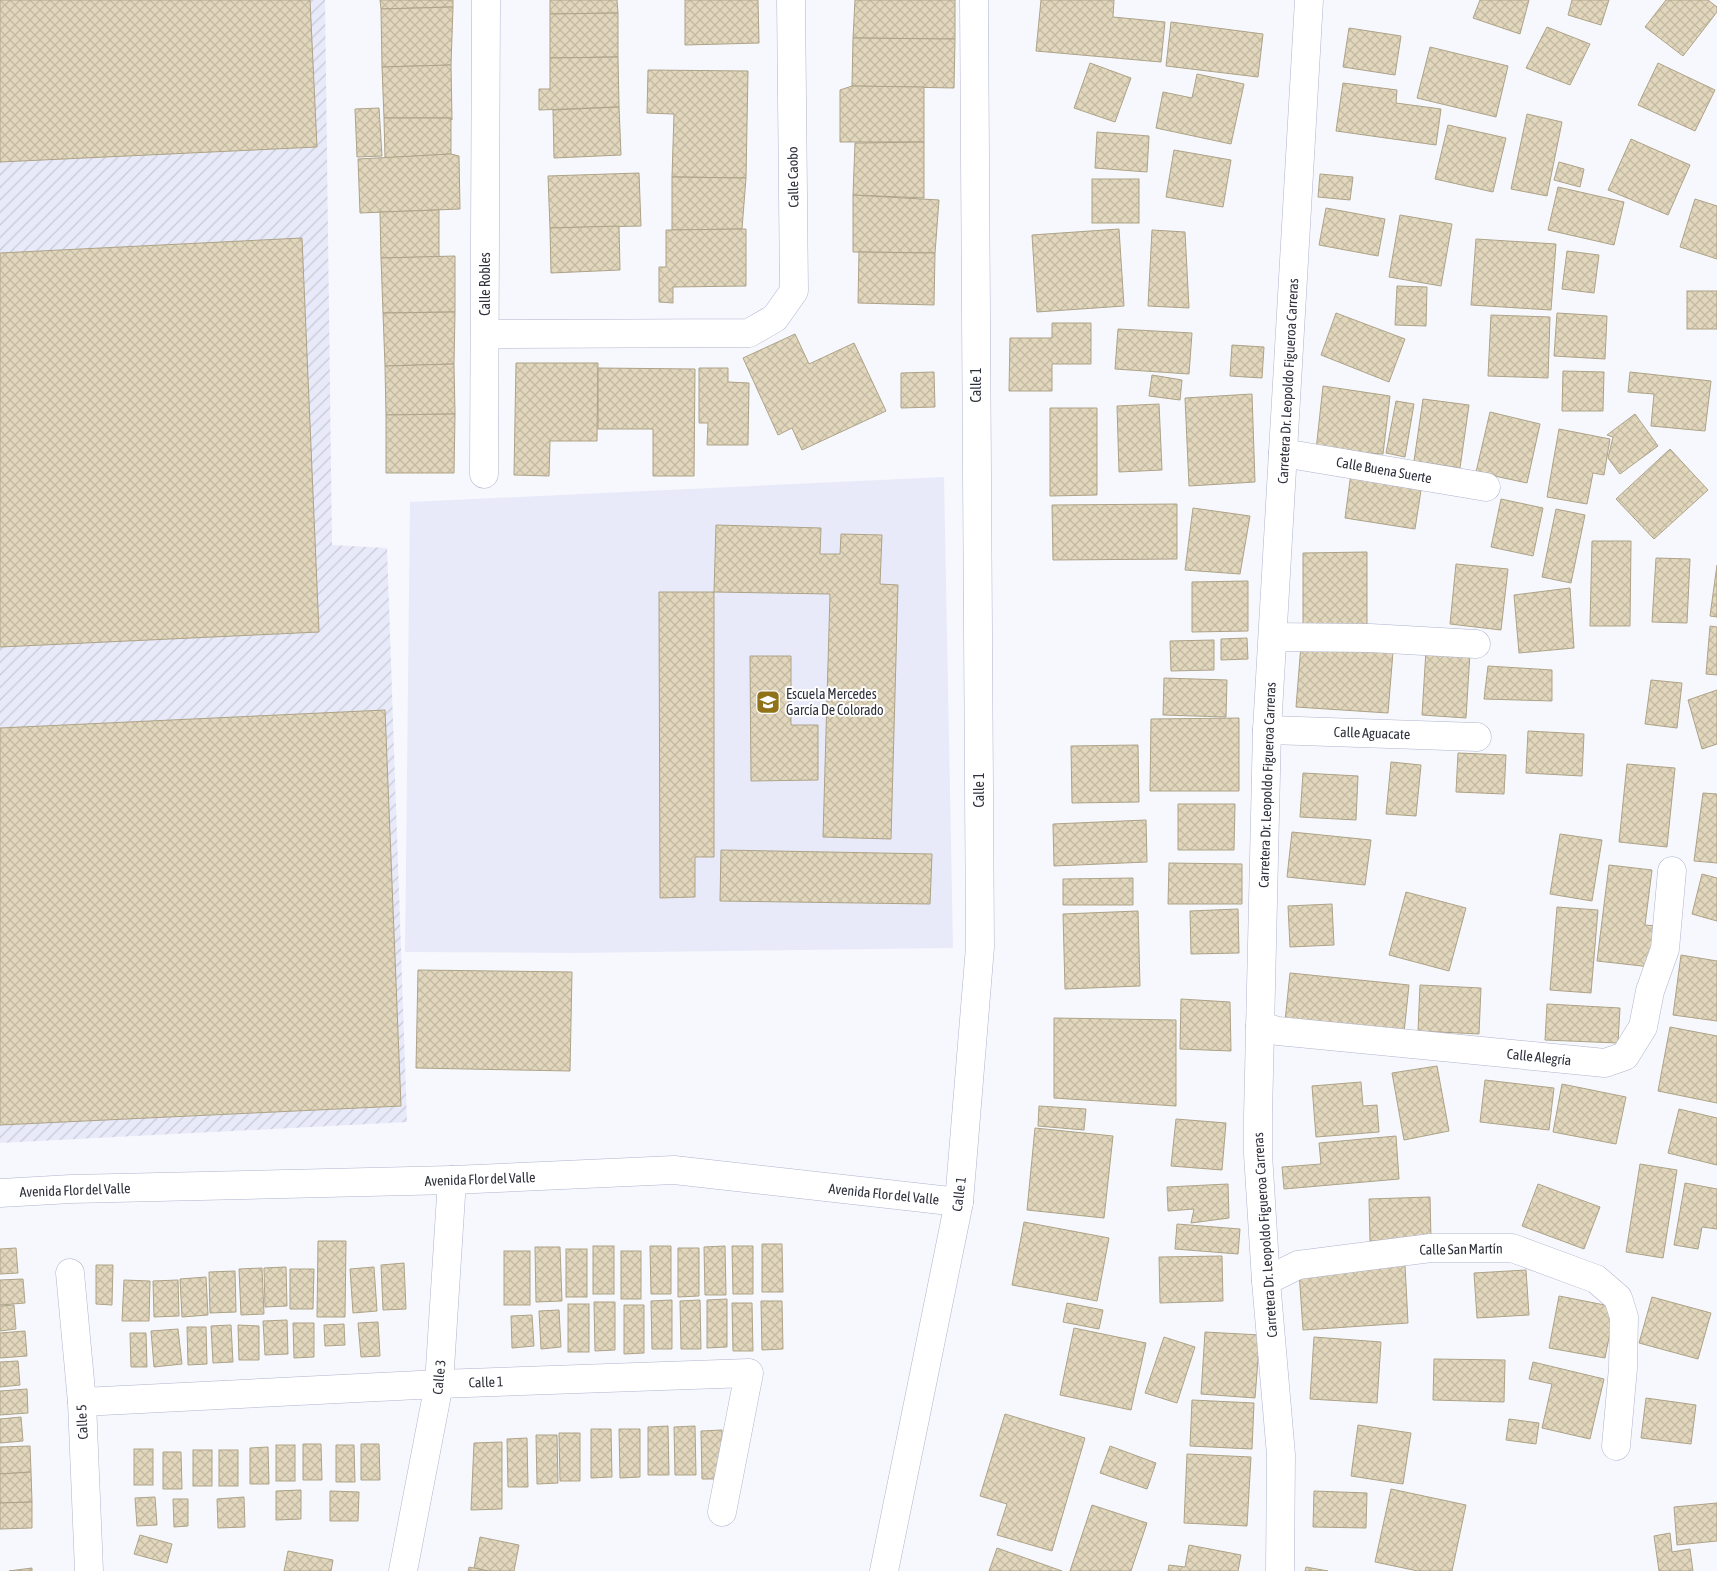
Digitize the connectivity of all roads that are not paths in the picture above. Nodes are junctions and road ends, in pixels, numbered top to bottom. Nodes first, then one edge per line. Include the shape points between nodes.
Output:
1 (486, 0) edge
2 (791, 0) edge
3 (974, 0) edge
4 (1309, 0) edge
5 (750, 333) joint
6 (485, 334) junction
7 (1283, 453) junction
8 (484, 474) dead end
9 (1486, 487) dead end
10 (1273, 637) junction
11 (1476, 644) dead end
12 (1267, 730) junction
13 (1477, 737) dead end
14 (1672, 871) dead end
15 (1260, 1026) junction
16 (452, 1180) junction
17 (0, 1193) edge
18 (959, 1202) junction
19 (70, 1272) dead end
20 (1266, 1281) junction
21 (439, 1384) junction
22 (82, 1402) junction
23 (1616, 1446) dead end
24 (722, 1512) dead end
25 (89, 1571) edge
26 (402, 1571) edge
27 (884, 1571) edge
28 (1280, 1571) edge

1 - 6 street, Calle Robles
2 - 5 street, Calle Caobo via 794,292 775,318
3 - 18 street, Calle 1 via 980,947
4 - 7 street, Carretera Dr. Leopoldo Figueroa Carreras
5 - 6 street, Calle Robles
6 - 8 street
7 - 9 street, Calle Buena Suerte
7 - 10 street, Carretera Dr. Leopoldo Figueroa Carreras
10 - 11 street
10 - 12 street, Carretera Dr. Leopoldo Figueroa Carreras
12 - 13 street, Calle Aguacate
12 - 15 street, Carretera Dr. Leopoldo Figueroa Carreras
14 - 15 street, Calle Alegría via 1665,949 1650,991 1643,1027 1626,1056 1606,1063 1278,1031
15 - 20 street, Carretera Dr. Leopoldo Figueroa Carreras via 1258,1154
16 - 17 street, Avenida Flor del Valle
16 - 18 street, Avenida Flor del Valle via 674,1170
16 - 21 street, Calle 3
18 - 27 street, Calle 1
19 - 22 street, Calle 5
20 - 23 street, Calle San Martín via 1298,1265 1432,1248 1512,1248 1596,1279 1618,1298 1624,1317
20 - 28 street, Carretera Dr. Leopoldo Figueroa Carreras via 1281,1455
21 - 22 street, Calle 1
21 - 24 street, Calle 1 via 749,1373
21 - 26 street, Calle 3
22 - 25 street, Calle 5

